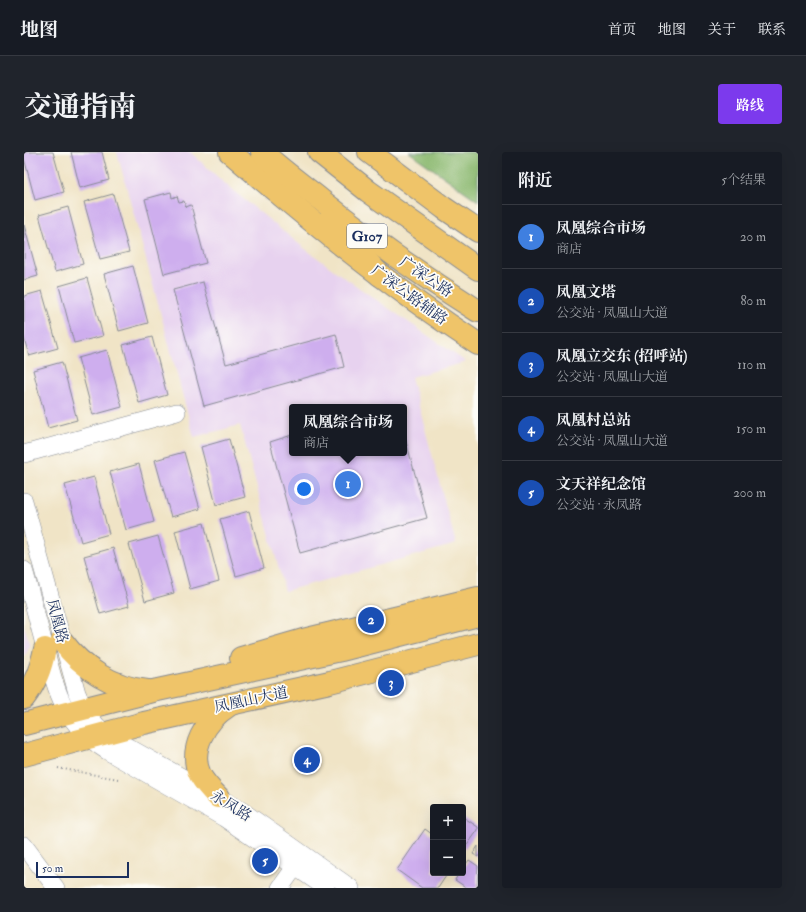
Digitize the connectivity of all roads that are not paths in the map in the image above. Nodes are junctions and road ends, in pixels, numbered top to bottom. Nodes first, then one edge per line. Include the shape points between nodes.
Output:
1 (230, 152) edge
2 (319, 152) edge
3 (369, 152) edge
4 (268, 158) edge
5 (414, 224) junction
6 (478, 231) edge
7 (478, 252) edge
8 (478, 269) edge
9 (380, 275) junction
10 (478, 311) edge
11 (478, 344) edge
12 (177, 412) dead end
13 (24, 454) edge
14 (24, 501) edge
15 (24, 570) edge
16 (478, 598) edge
17 (478, 615) edge
18 (478, 644) edge
19 (54, 645) junction
20 (176, 686) junction
21 (153, 691) junction
22 (24, 698) edge
23 (231, 704) junction
24 (76, 710) junction
25 (24, 724) edge
26 (97, 736) junction
27 (24, 754) edge
28 (218, 797) junction
29 (24, 845) edge
30 (295, 866) junction
31 (56, 888) edge
32 (280, 888) edge
33 (326, 888) edge
34 (351, 888) edge

1 - 9 main road, 广深公路辅路 via 306,217
2 - 5 main road, G107
3 - 6 main road
4 - 9 main road
4 - 10 main road, 广深公路 / G107 via 363,234 428,280
5 - 7 main road
5 - 8 main road, G107
9 - 11 main road, 广深公路辅路
12 - 13 street
14 - 19 street, 凤凰路
15 - 19 street, 凤凰路
16 - 20 main road via 243,657 220,664
17 - 20 main road, 凤凰山大道
18 - 23 main road, 凤凰山大道
19 - 21 main road via 104,677 132,688
19 - 22 main road
19 - 24 street, 凤凰路 via 56,688
20 - 21 main road, 凤凰山大道
21 - 24 main road, 凤凰山大道
23 - 26 main road, 凤凰山大道
23 - 28 main road via 216,714 207,725 196,753 200,775
24 - 25 main road, 凤凰山大道
24 - 26 street, 凤凰路 via 77,726
26 - 27 main road, 凤凰山大道
26 - 28 street, 永凤路
26 - 30 street, 永凤路 via 107,751 224,818
28 - 34 street, 永凤路 via 241,810
29 - 31 street
30 - 32 street
30 - 33 street, 永凤路

